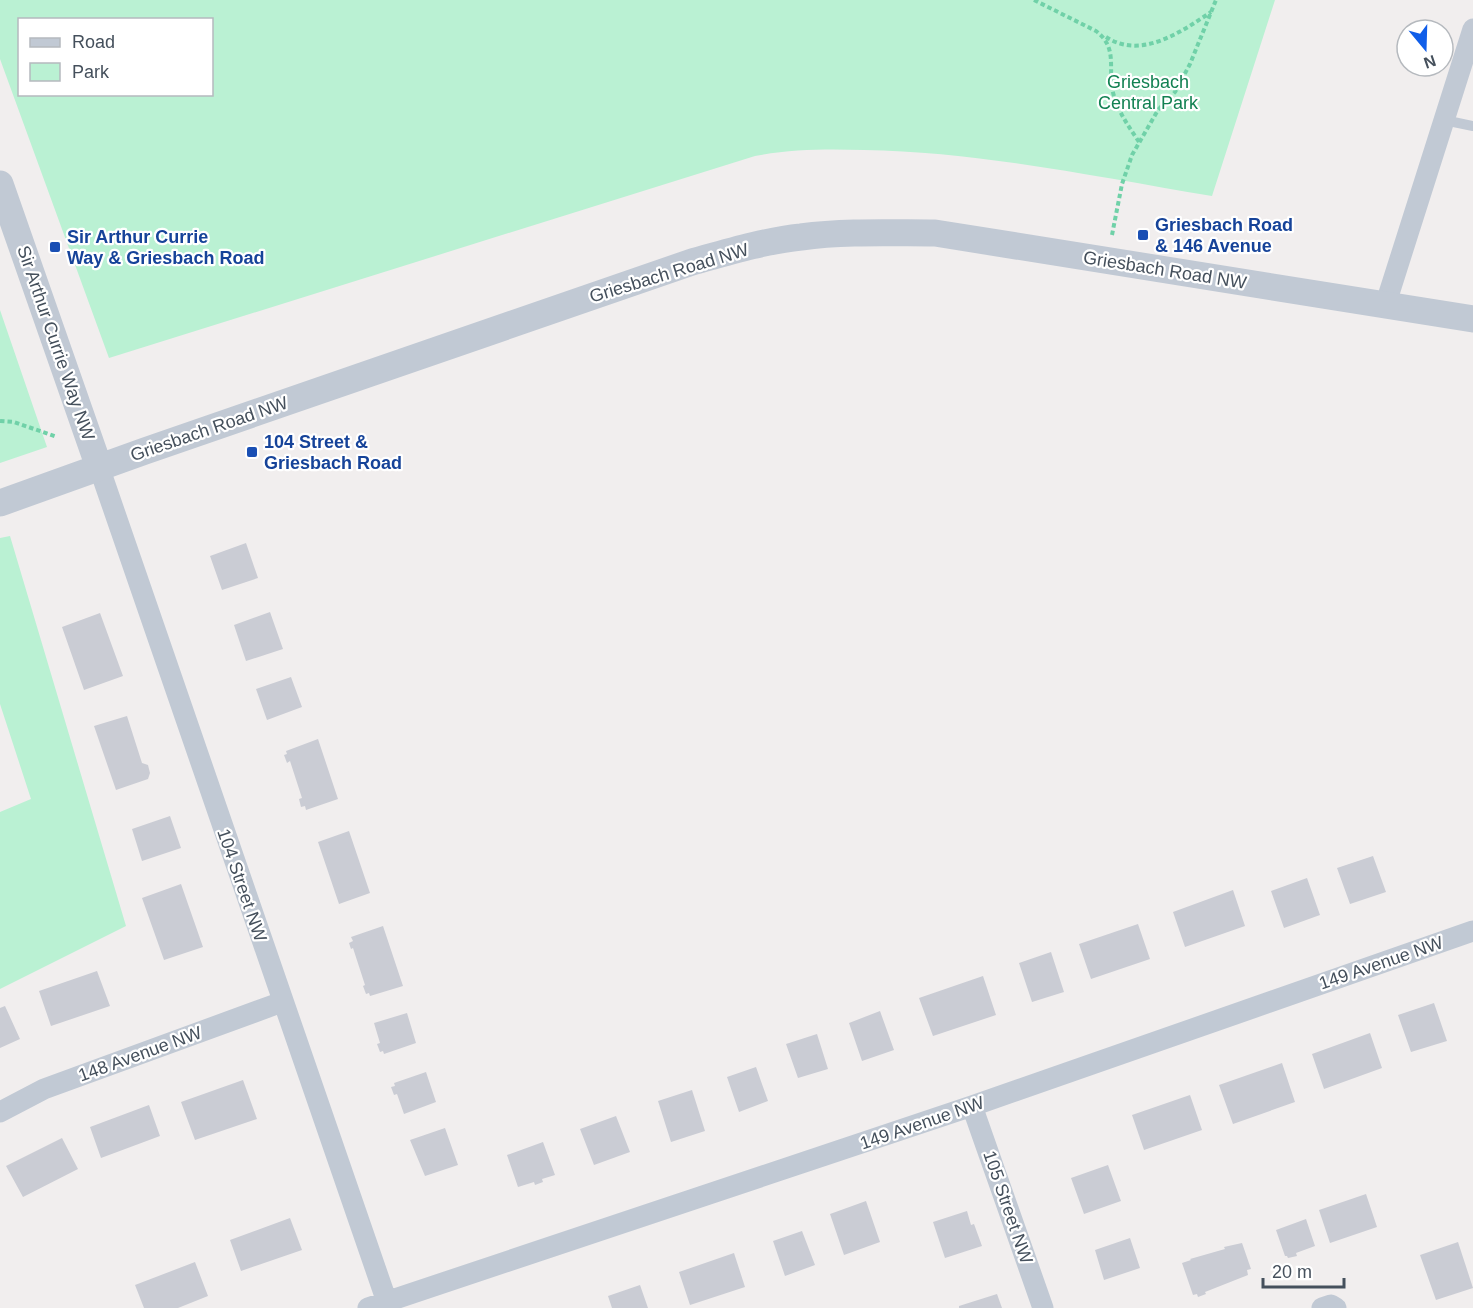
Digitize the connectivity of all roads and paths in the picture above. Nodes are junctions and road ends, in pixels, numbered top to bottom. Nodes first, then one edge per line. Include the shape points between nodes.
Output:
1 (1034, 0) edge
2 (1216, 0) edge
3 (1210, 12) junction
4 (1473, 29) edge
5 (1100, 34) junction
6 (1444, 120) junction
7 (1473, 126) edge
8 (1139, 142) junction
9 (0, 184) edge
10 (1107, 261) junction
11 (1385, 306) junction
12 (1473, 319) edge
13 (0, 421) edge
14 (57, 437) dead end
15 (99, 467) junction
16 (0, 503) edge
17 (1473, 931) edge
18 (282, 1002) junction
19 (972, 1106) junction
20 (0, 1112) edge
21 (377, 1305) edge
22 (1043, 1308) edge
23 (1322, 1308) edge
24 (1336, 1308) edge

1 - 5 path
2 - 3 path
3 - 5 path via 1176,34 1143,45 1116,44
3 - 8 path via 1175,92 1158,110
4 - 6 street
5 - 8 path via 1106,38 1111,54 1114,99
6 - 7 lane
6 - 11 street
8 - 10 path via 1122,184
9 - 15 street, Sir Arthur Currie Way NW
10 - 11 street, Griesbach Road NW
10 - 15 street, Griesbach Road NW via 935,233 859,232 747,247 693,262
11 - 12 street, Griesbach Road NW
13 - 14 path
15 - 16 street, Griesbach Road NW
15 - 18 street, 104 Street NW
17 - 19 street, 149 Avenue NW
18 - 20 street, 148 Avenue NW via 44,1089
18 - 21 street, 104 Street NW
19 - 21 street, 149 Avenue NW
19 - 22 street, 105 Street NW
23 - 24 street

